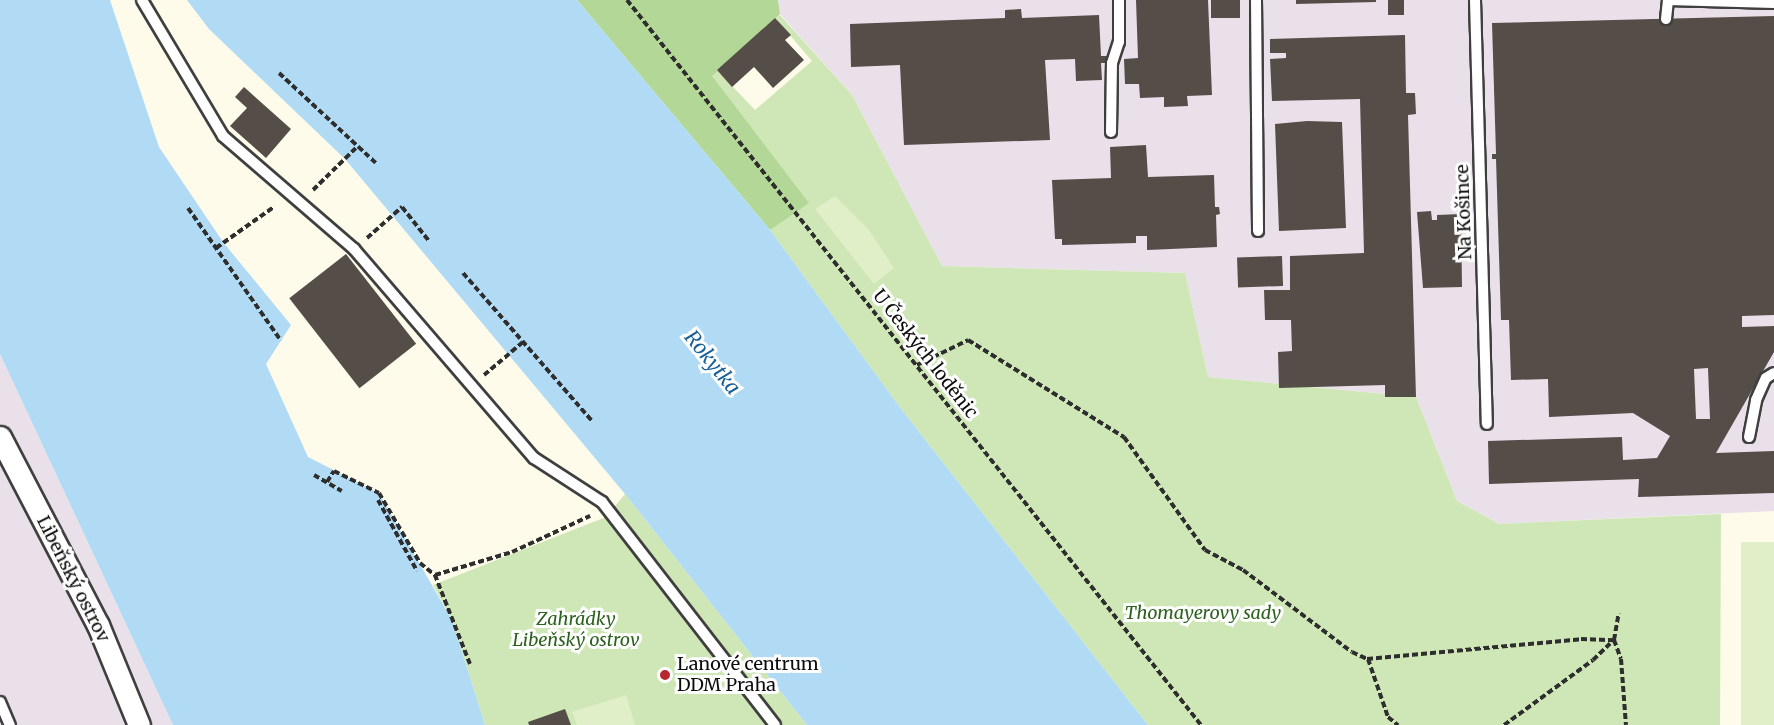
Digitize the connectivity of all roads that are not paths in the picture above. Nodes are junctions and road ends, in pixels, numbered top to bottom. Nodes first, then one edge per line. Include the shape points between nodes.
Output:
1 (142, 0) edge
2 (1119, 0) edge
3 (1256, 0) edge
4 (1474, 0) edge
5 (1668, 0) edge
6 (1774, 3) edge
7 (1666, 19) dead end
8 (1112, 132) dead end
9 (1258, 231) dead end
10 (1774, 373) edge
11 (1487, 424) dead end
12 (0, 437) edge
13 (1749, 437) dead end
14 (0, 702) edge
15 (10, 725) edge
16 (139, 725) edge
17 (775, 725) edge

1 - 17 lane via 222,136 354,249 534,458 607,508
2 - 8 lane via 1119,42 1112,63
3 - 9 lane
4 - 11 lane, Na Košince
5 - 6 lane
5 - 7 lane
10 - 13 lane via 1766,378 1756,400
12 - 16 street, Libeňský ostrov via 98,625
14 - 15 lane

